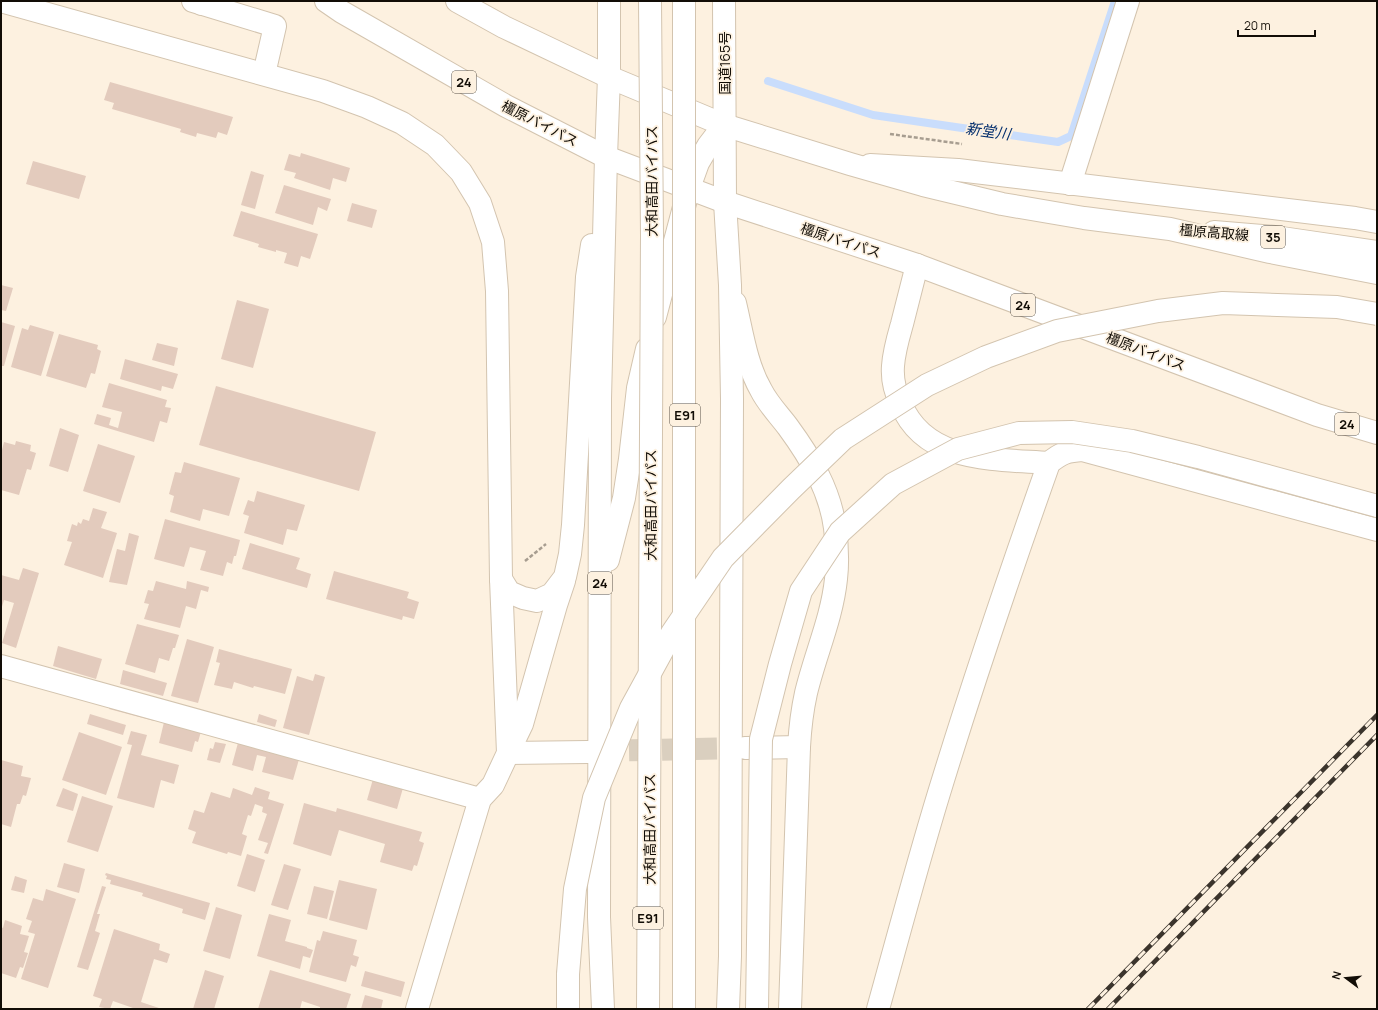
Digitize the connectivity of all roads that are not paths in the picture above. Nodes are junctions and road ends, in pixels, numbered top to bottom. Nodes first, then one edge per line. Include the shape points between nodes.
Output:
1 (1, 1) edge
2 (326, 1) edge
3 (457, 1) edge
4 (609, 1) edge
5 (650, 1) edge
6 (684, 1) edge
7 (724, 1) edge
8 (1128, 1) edge
9 (199, 2) edge
10 (264, 74) junction
11 (609, 77) junction
12 (724, 125) junction
13 (606, 157) junction
14 (850, 164) junction
15 (1070, 184) junction
16 (688, 188) junction
17 (725, 202) junction
18 (1377, 222) edge
19 (1376, 262) edge
20 (917, 265) junction
21 (730, 285) junction
22 (1377, 314) edge
23 (1377, 433) edge
24 (1049, 463) junction
25 (1377, 506) edge
26 (1377, 530) edge
27 (565, 577) junction
28 (502, 579) junction
29 (600, 592) junction
30 (1, 666) edge
31 (745, 748) tunnel mouth
32 (798, 748) junction
33 (588, 752) tunnel mouth
34 (508, 753) junction
35 (480, 799) junction
36 (416, 1009) edge
37 (568, 1009) edge
38 (603, 1009) edge
39 (648, 1009) edge
40 (684, 1009) edge
41 (728, 1009) edge
42 (757, 1009) edge
43 (790, 1009) edge
44 (878, 1009) edge

1 - 10 main road
2 - 13 main road, 橿原バイパス / 24 via 506,106
3 - 11 main road via 504,27
4 - 11 main road
5 - 39 main road, 大和高田バイパス / E91, bridge via 652,244
6 - 40 main road, E91, bridge
7 - 12 main road, 国道165号
8 - 15 main road
9 - 10 main road via 275,26
10 - 28 main road via 338,96 402,123 435,145 461,172 480,203 493,242 498,291
11 - 12 main road
11 - 13 main road
12 - 14 main road
12 - 16 main road via 698,163
12 - 17 main road, 国道165号
13 - 16 main road, 橿原バイパス / 24
13 - 27 main road via 587,277 573,525
13 - 29 main road, 24 via 600,399
14 - 15 main road via 958,170
14 - 19 main road via 1002,204 1170,229 1270,252
15 - 18 main road
16 - 17 main road, 橿原バイパス / 24
16 - 29 main road via 638,388 624,498
17 - 20 main road, 橿原バイパス / 24
17 - 21 main road, 国道165号
20 - 23 main road, 橿原バイパス / 24 via 1317,415
20 - 24 main road via 893,366 898,398 906,416 930,441 947,450 969,456
21 - 32 main road via 754,375 761,391 805,451 819,476 829,501 835,527 836,580 830,611 806,692
21 - 41 main road via 732,415
22 - 37 main road, bridge via 1336,307 1223,303 1158,311 1057,331 986,357 927,385 843,439 724,558 672,633 631,708 594,798 575,889 568,974
24 - 26 main road via 1069,451 1082,450
24 - 44 main road via 968,699
25 - 42 main road, bridge via 1190,455 1132,441 1072,432 1020,433 958,449 893,484 840,532 801,591 780,664 762,739
27 - 28 main road via 552,594 537,601 509,592
27 - 34 main road via 522,724
28 - 34 main road
29 - 38 main road, 24 via 599,917
30 - 35 main road
31 - 32 main road
32 - 43 main road
33 - 34 main road
34 - 35 main road via 493,784
35 - 36 main road

